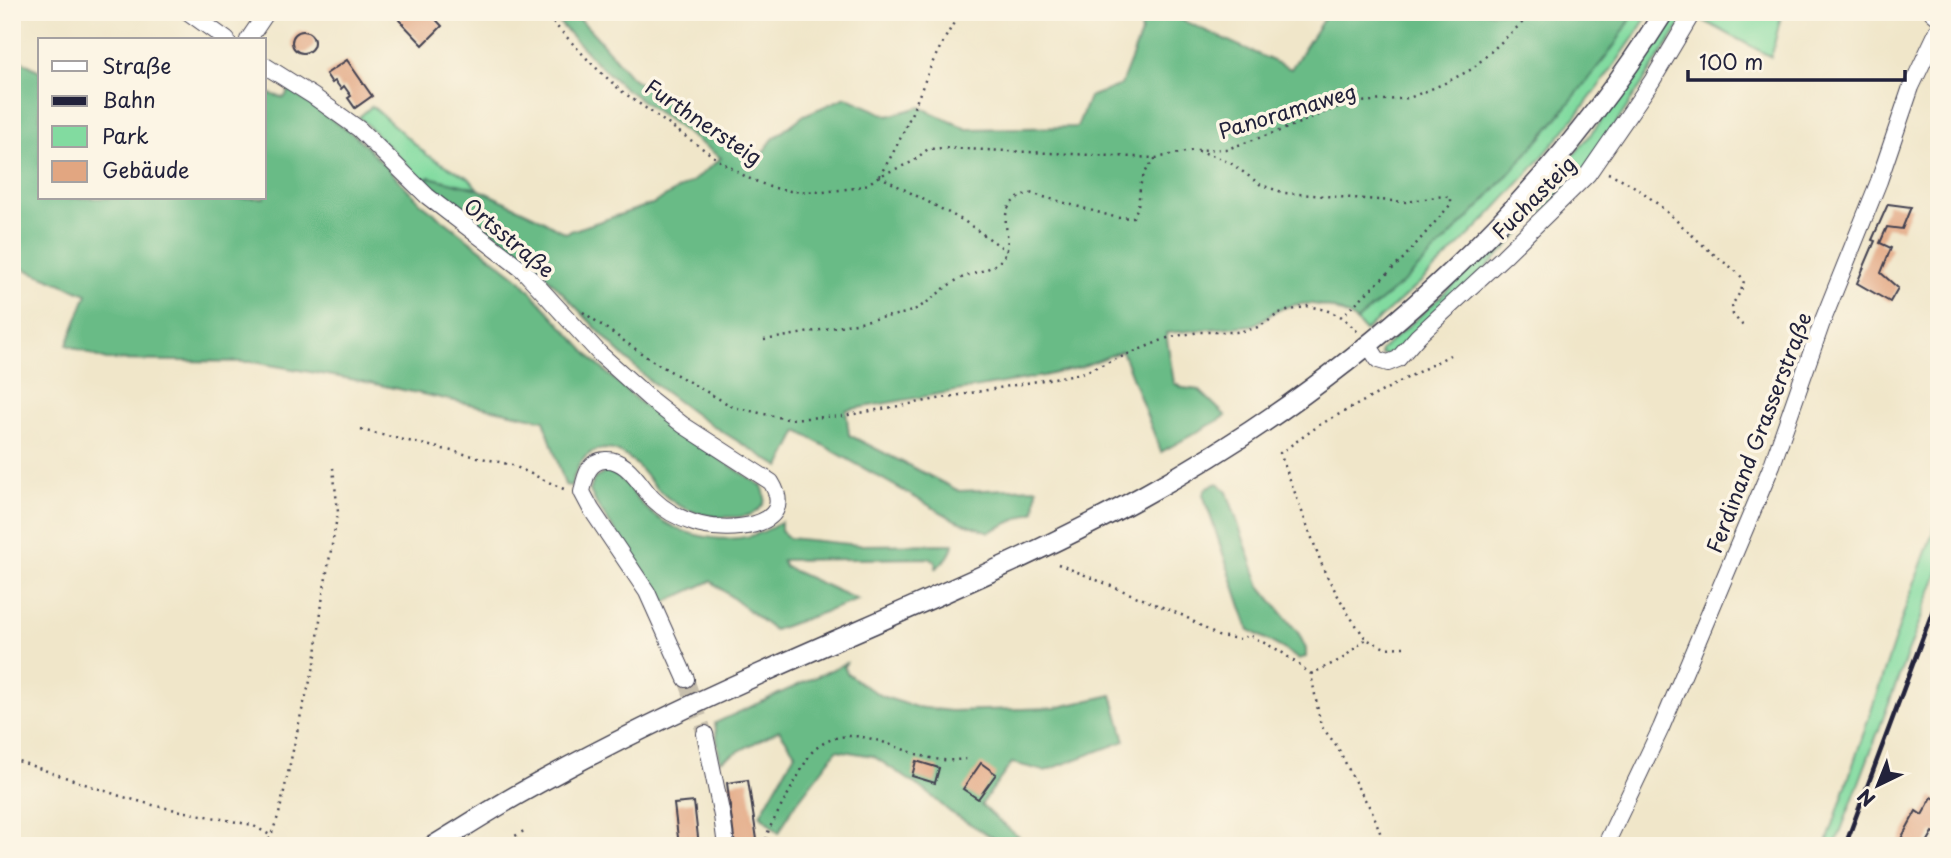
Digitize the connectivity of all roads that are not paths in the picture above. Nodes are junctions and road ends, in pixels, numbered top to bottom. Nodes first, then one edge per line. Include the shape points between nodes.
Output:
1 (188, 12) edge
2 (267, 12) edge
3 (1664, 12) edge
4 (1693, 12) edge
5 (1933, 12) edge
6 (1939, 18) edge
7 (1939, 28) edge
8 (224, 38) edge
9 (249, 38) edge
10 (266, 66) edge
11 (1369, 346) junction
12 (686, 679) tunnel mouth
13 (705, 734) tunnel mouth
14 (433, 846) edge
15 (726, 846) edge
16 (1605, 846) edge

1 - 8 street
2 - 9 street
3 - 11 main road via 1609,92 1539,179 1464,260
4 - 11 street, Fuchasteig via 1588,174 1398,359 1378,360
5 - 6 street
7 - 16 street, Ferdinand Grasserstraße via 1911,87 1772,465 1661,728
10 - 12 street, Ortsstraße via 359,129 427,196 523,270 624,377 683,425 771,482 777,492 775,512 745,528 723,529 673,515 620,464 605,460 586,472 582,492 647,592
11 - 14 main road via 1264,424 1142,497 1015,561 629,736 514,796
13 - 15 street

